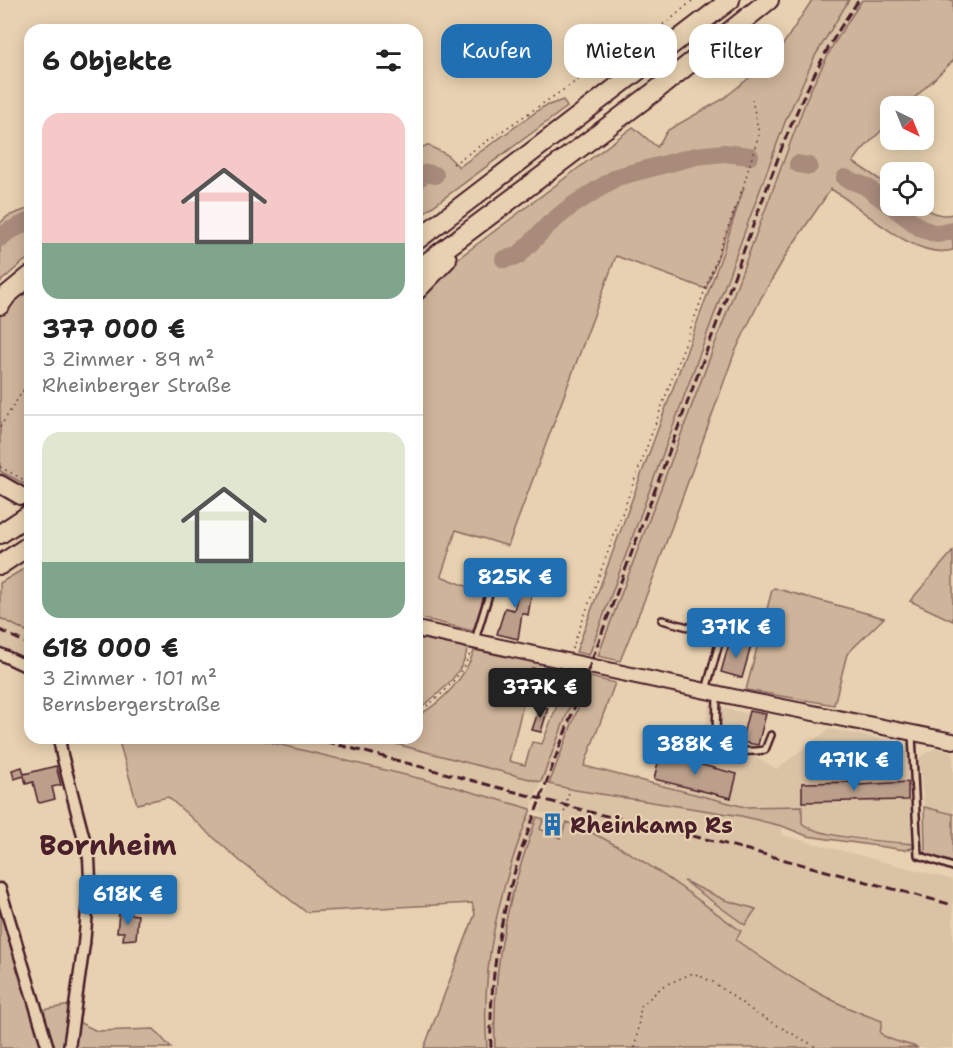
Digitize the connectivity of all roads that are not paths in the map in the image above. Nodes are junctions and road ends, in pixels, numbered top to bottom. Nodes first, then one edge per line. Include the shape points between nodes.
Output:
1 (730, 0) edge
2 (770, 0) edge
3 (488, 187) junction
4 (423, 220) edge
5 (471, 230) junction
6 (423, 236) edge
7 (423, 266) edge
8 (24, 268) edge
9 (24, 281) edge
10 (423, 284) edge
11 (0, 289) edge
12 (0, 304) edge
13 (0, 484) edge
14 (24, 489) edge
15 (24, 518) edge
16 (0, 534) edge
17 (24, 549) edge
18 (0, 565) edge
19 (490, 591) dead end
20 (662, 620) dead end
21 (423, 630) edge
22 (474, 642) junction
23 (0, 654) edge
24 (24, 665) edge
25 (712, 693) junction
26 (912, 733) junction
27 (771, 735) dead end
28 (953, 741) edge
29 (60, 744) edge
30 (953, 867) edge
31 (0, 889) edge
32 (48, 1048) edge
33 (69, 1048) edge

1 - 3 highway
2 - 5 highway
3 - 4 highway via 447,203
3 - 6 highway
5 - 7 highway
5 - 10 highway
8 - 11 highway
9 - 12 highway
13 - 14 main road
15 - 16 highway
17 - 18 highway
19 - 22 lane
20 - 25 lane via 721,636 708,683
21 - 22 main road
22 - 25 main road
23 - 24 street
25 - 26 main road
25 - 27 lane via 716,736 726,746 747,753 765,750
26 - 28 main road
26 - 30 lane via 918,855
29 - 33 street via 90,879
31 - 32 street

